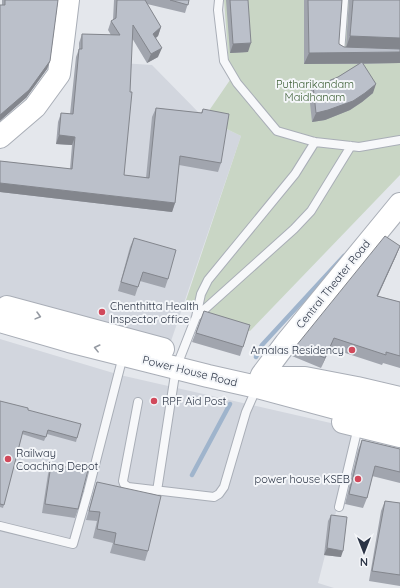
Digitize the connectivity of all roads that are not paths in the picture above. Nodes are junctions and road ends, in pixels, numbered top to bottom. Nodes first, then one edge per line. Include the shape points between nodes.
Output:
1 (68, 0) edge
2 (219, 0) edge
3 (344, 0) edge
4 (348, 54) edge
5 (0, 137) edge
6 (400, 140) edge
7 (316, 142) junction
8 (351, 146) junction
9 (400, 204) edge
10 (0, 305) edge
11 (196, 317) junction
12 (0, 320) edge
13 (123, 355) junction
14 (179, 361) junction
15 (266, 383) junction
16 (400, 398) edge
17 (138, 402) dead end
18 (390, 415) edge
19 (359, 426) junction
20 (400, 436) edge
21 (157, 491) junction
22 (339, 507) dead end
23 (0, 526) edge

1 - 5 street via 59,74 35,106
2 - 7 lane via 224,61 237,83 277,131
3 - 4 lane via 340,53
6 - 8 lane
7 - 8 lane
7 - 11 lane via 295,174 208,280 201,294
8 - 11 lane via 311,211
9 - 15 street, Central Theater Road via 314,307
10 -> 14 street
11 - 14 lane
13 -> 12 street, Power House Road
13 - 14 street, Power House Road
13 - 23 lane via 73,544
14 - 15 street
14 - 21 lane
15 - 16 street via 305,378
15 - 18 street via 365,416
15 - 19 street via 305,412
15 - 21 lane via 246,412 224,487 219,494 214,497
17 - 21 lane via 122,481 128,487
19 - 20 street
19 - 22 lane

